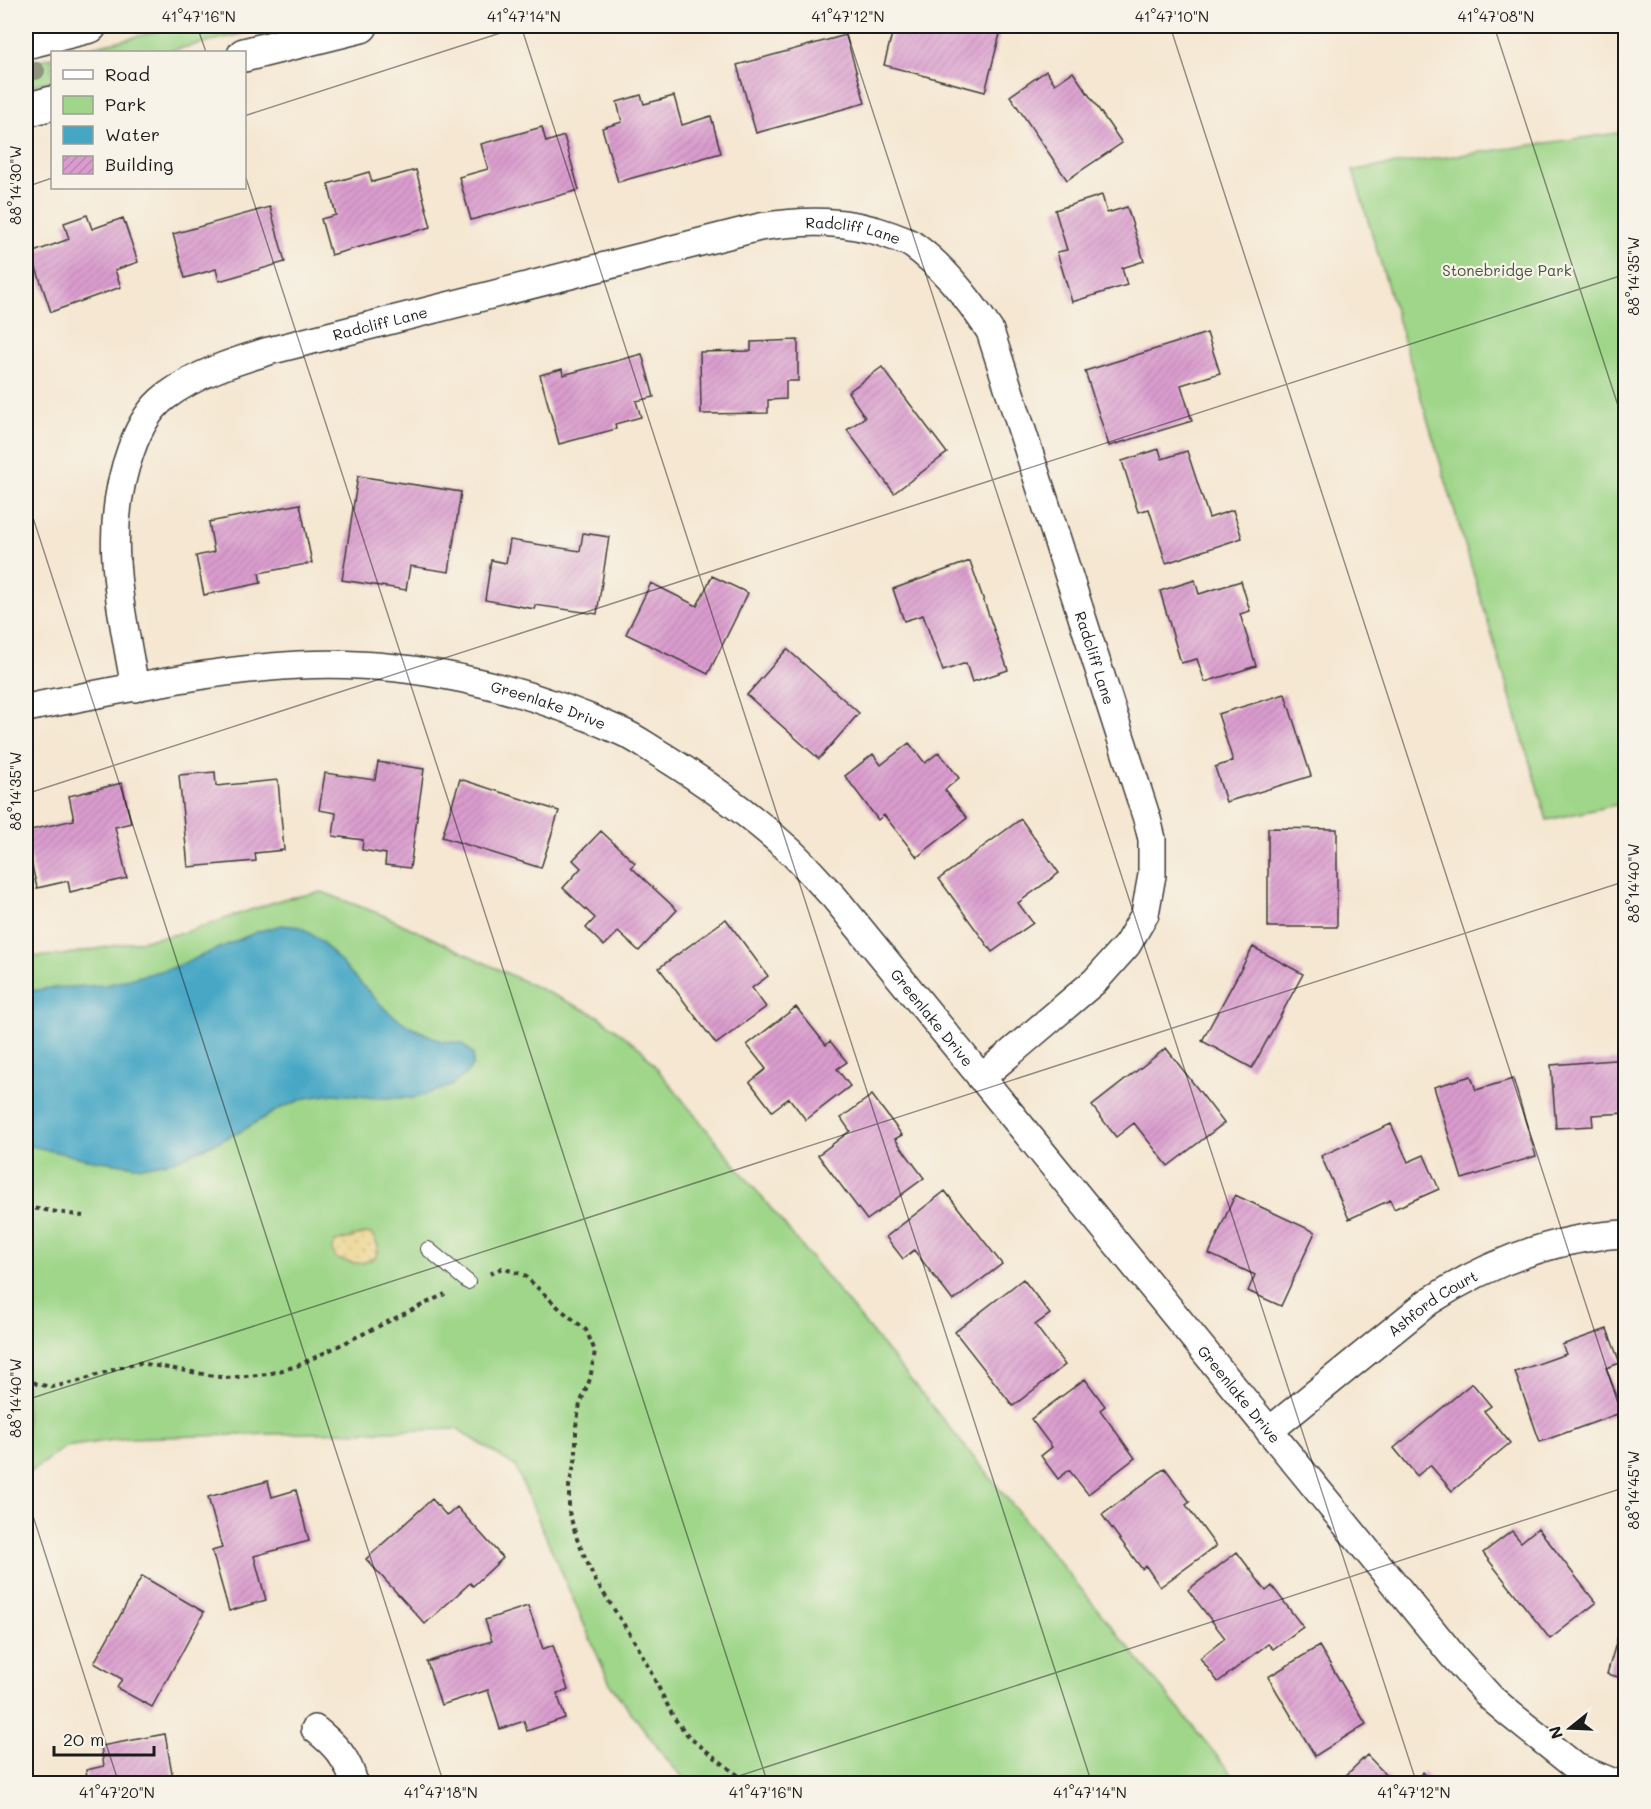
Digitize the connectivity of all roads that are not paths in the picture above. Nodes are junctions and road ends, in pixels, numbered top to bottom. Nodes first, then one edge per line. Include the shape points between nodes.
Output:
1 (90, 26) edge
2 (361, 26) edge
3 (26, 42) edge
4 (246, 55) edge
5 (51, 103) edge
6 (26, 110) edge
7 (135, 688) junction
8 (26, 708) edge
9 (981, 1078) junction
10 (1626, 1234) edge
11 (428, 1249) dead end
12 (468, 1282) road end
13 (1269, 1431) junction
14 (315, 1729) dead end
15 (354, 1784) edge
16 (1617, 1784) edge

1 - 3 main road
2 - 4 main road
5 - 6 main road
7 - 8 street, Greenlake Drive
7 - 9 street, Greenlake Drive via 251,668 339,664 394,668 485,684 622,731 694,775 790,852 834,897
7 - 9 street, Radcliff Lane via 116,572 115,514 122,473 139,427 163,398 197,377 269,351 760,227 810,221 833,223 873,229 912,244 944,271 990,331 1152,839 1144,914 1126,945 1095,981
9 - 13 street, Greenlake Drive
10 - 13 street, Ashford Court via 1544,1246 1485,1268 1428,1302
11 - 12 lane
13 - 16 street, Greenlake Drive via 1491,1698 1576,1767
14 - 15 street via 344,1758

